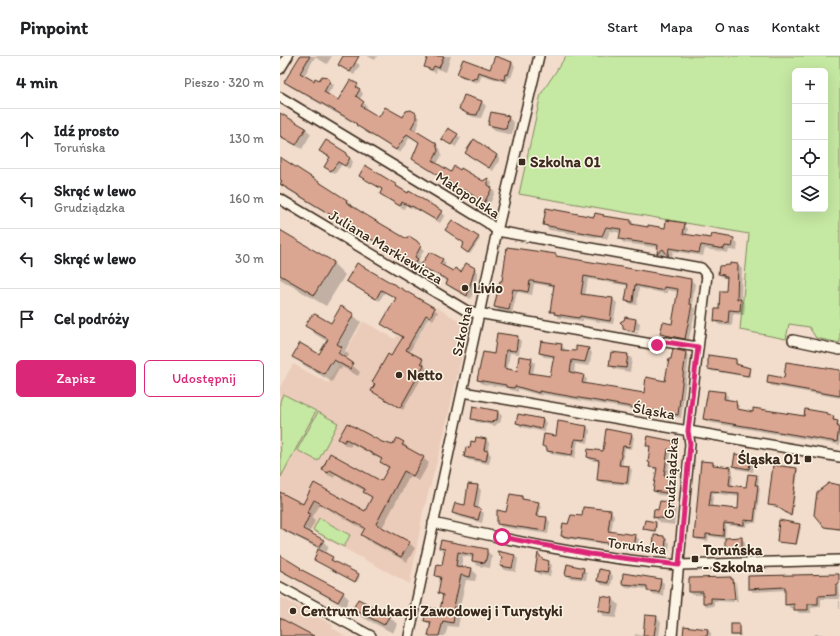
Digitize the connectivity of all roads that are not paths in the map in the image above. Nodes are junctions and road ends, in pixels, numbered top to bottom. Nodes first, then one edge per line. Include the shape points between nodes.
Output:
1 (288, 56) edge
2 (539, 56) edge
3 (280, 70) edge
4 (280, 97) edge
5 (280, 199) edge
6 (497, 231) junction
7 (706, 275) joint
8 (480, 314) junction
9 (793, 340) dead end
10 (698, 347) junction
11 (840, 350) edge
12 (463, 392) junction
13 (688, 431) junction
14 (840, 457) edge
15 (433, 523) junction
16 (840, 560) edge
17 (679, 565) junction
18 (280, 587) edge
19 (371, 636) edge
20 (410, 636) edge
21 (672, 636) edge

1 - 3 street
2 - 6 street, Szkolna
4 - 6 street, Małopolska via 488,222
5 - 8 street, Juliana Markiewicza via 461,308
6 - 7 street, Małopolska via 701,268
6 - 8 street, Szkolna
7 - 10 street, Grudziądzka
8 - 10 street, Juliana Markiewicza via 657,345 666,342
8 - 12 street, Szkolna
9 - 11 street
10 - 13 street, Grudziądzka
12 - 13 street, Śląska
12 - 15 street, Szkolna
13 - 14 street, Śląska
13 - 17 street, Grudziądzka via 690,444
15 - 17 street, Toruńska via 590,554
15 - 20 street, Szkolna
16 - 17 street, Toruńska
17 - 21 street, Grudziądzka
18 - 19 street

